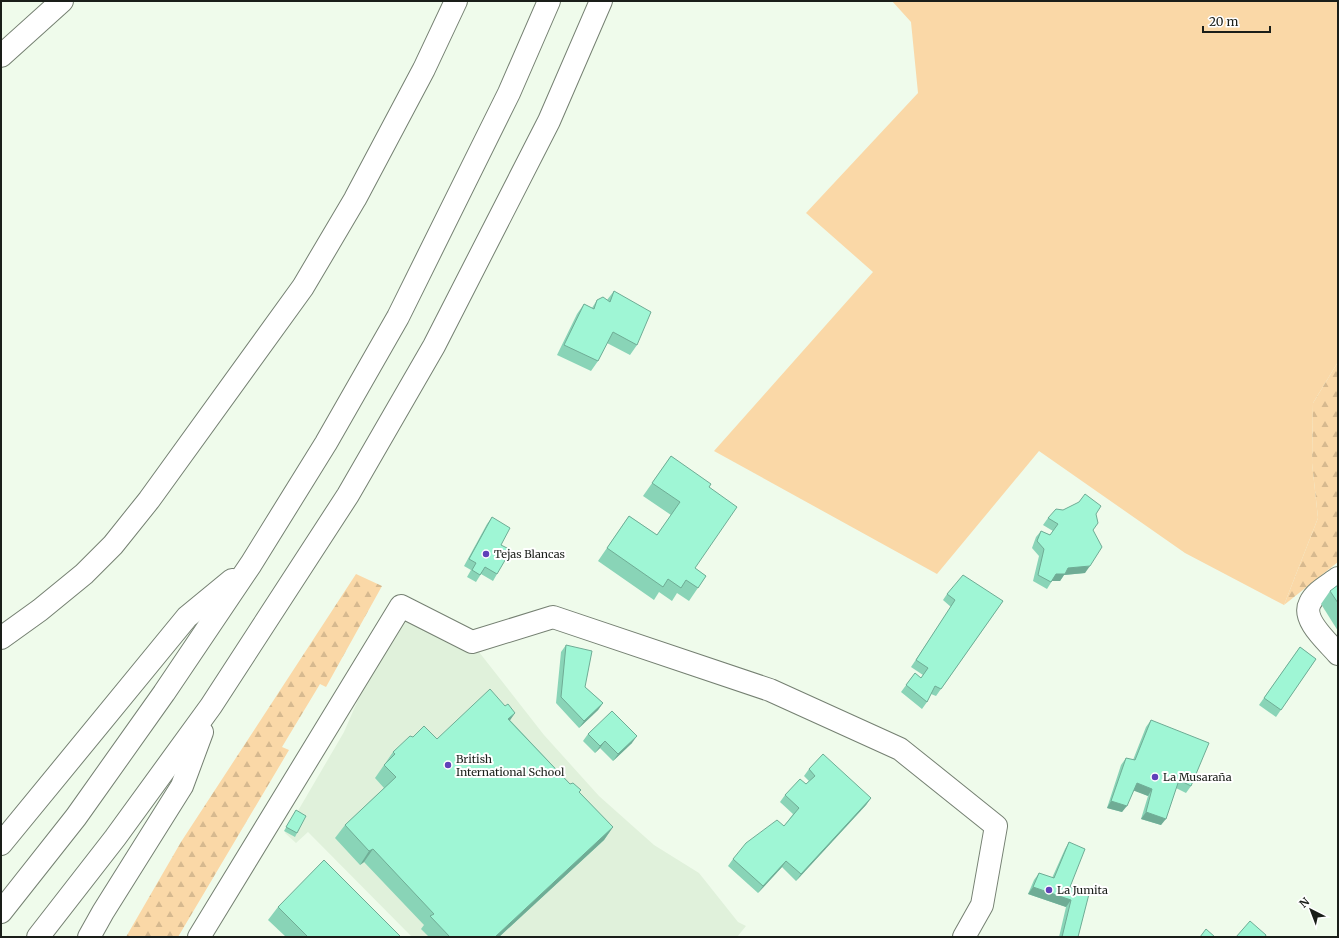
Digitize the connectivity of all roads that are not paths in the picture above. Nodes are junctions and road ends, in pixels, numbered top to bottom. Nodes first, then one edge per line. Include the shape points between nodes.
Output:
1 (62, 1) edge
2 (456, 1) edge
3 (549, 1) edge
4 (601, 1) edge
5 (1, 56) edge
6 (251, 564) junction
7 (1338, 578) edge
8 (1, 638) edge
9 (1338, 654) edge
10 (211, 706) junction
11 (1, 844) edge
12 (1, 912) edge
13 (38, 937) edge
14 (89, 937) edge
15 (199, 937) edge
16 (964, 937) edge

1 - 5 main road
2 - 8 main road via 424,69 355,199 303,287 149,500 113,544 84,574
3 - 6 main road via 509,94 398,317 326,443
4 - 10 main road via 548,121 434,346 348,496
6 - 11 main road via 187,617
6 - 12 main road via 76,817
7 - 9 main road via 1310,602 1307,611 1311,623
10 - 13 main road via 115,838
10 - 14 main road via 182,786
15 - 16 main road via 401,606 472,642 553,617 770,690 900,749 996,826 982,905

